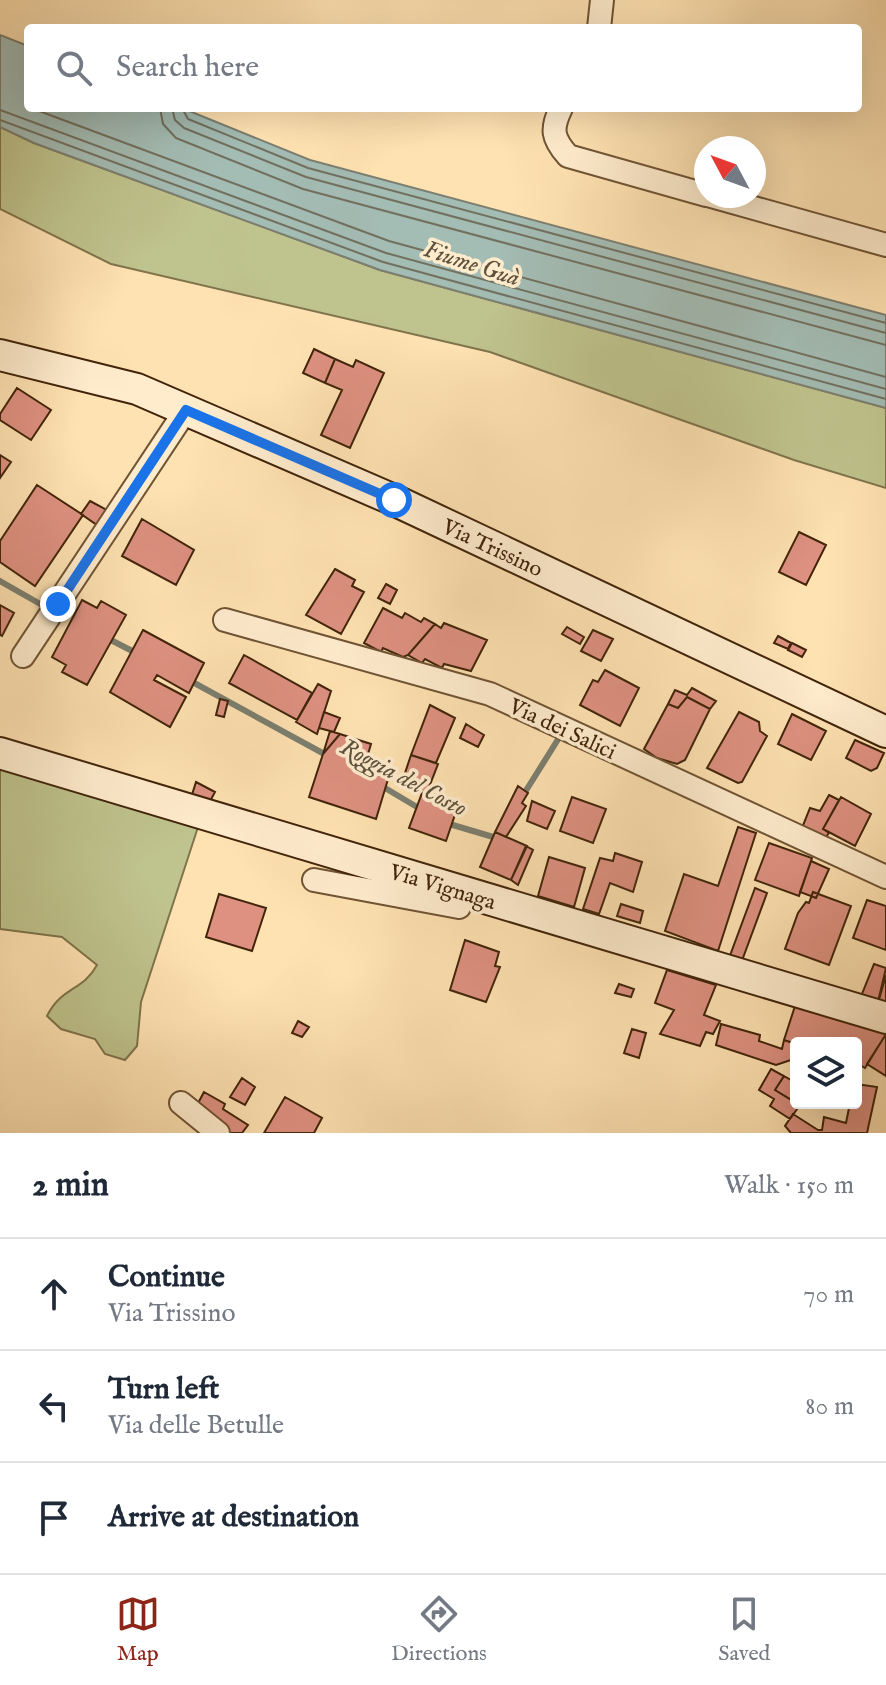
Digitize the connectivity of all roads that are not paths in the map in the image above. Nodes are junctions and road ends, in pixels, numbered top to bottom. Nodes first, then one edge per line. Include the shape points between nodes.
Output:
1 (602, 0) edge
2 (599, 24) edge
3 (559, 112) edge
4 (694, 191) edge
5 (754, 208) edge
6 (886, 245) edge
7 (0, 355) edge
8 (186, 410) junction
9 (225, 620) dead end
10 (23, 656) dead end
11 (886, 732) edge
12 (0, 753) edge
13 (886, 877) edge
14 (314, 880) dead end
15 (461, 892) junction
16 (886, 1018) edge
17 (181, 1103) dead end
18 (218, 1133) edge

1 - 2 street
3 - 4 street via 553,126 555,142 568,156
5 - 6 street
7 - 8 main road, Via Trissino via 137,389
8 - 10 street
8 - 11 main road, Via Trissino via 394,500
9 - 13 street, Via dei Salici via 490,694
12 - 15 main road, Via Vignaga
14 - 15 street via 459,907
15 - 16 main road, Via Vignaga
17 - 18 street

